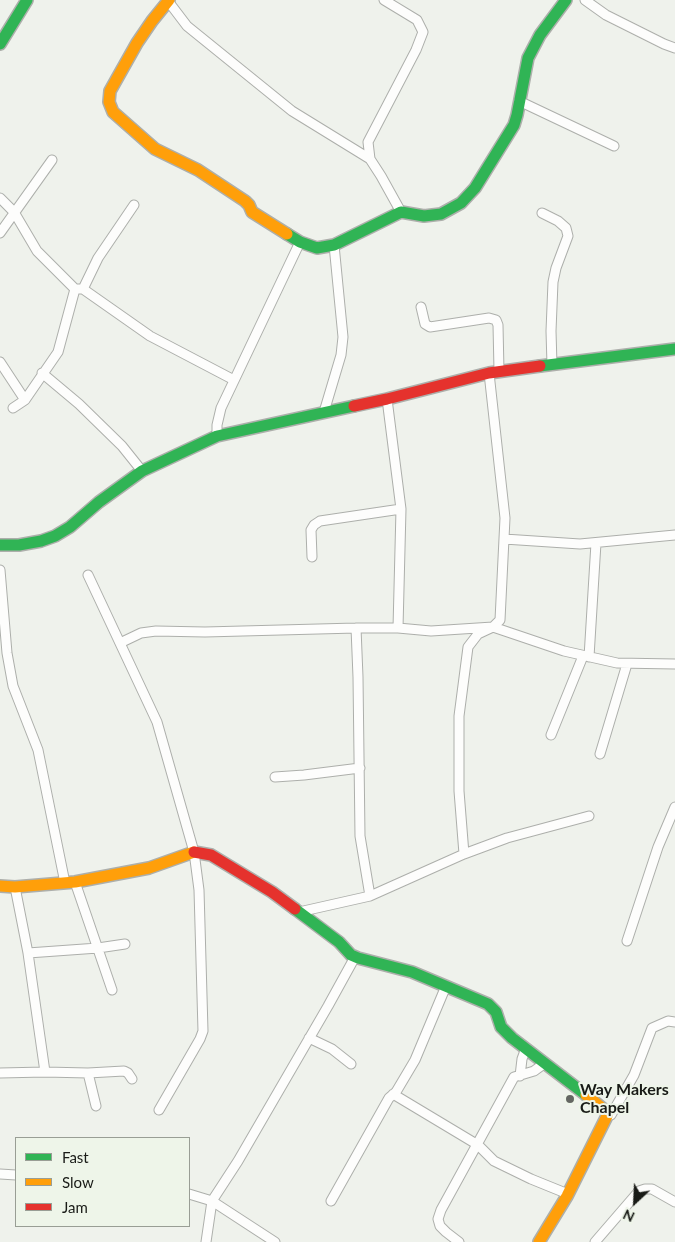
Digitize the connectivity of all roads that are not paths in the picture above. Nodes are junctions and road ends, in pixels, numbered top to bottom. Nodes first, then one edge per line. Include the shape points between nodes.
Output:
1 (384, 0) edge
2 (566, 0) edge
3 (585, 0) edge
4 (23, 1) edge
5 (168, 1) edge
6 (0, 44) edge
7 (675, 48) edge
8 (519, 101) junction
9 (614, 146) dead end
10 (370, 159) junction
11 (52, 160) dead end
12 (0, 198) edge
13 (134, 205) dead end
14 (14, 212) junction
15 (401, 212) junction
16 (542, 213) dead end
17 (0, 233) edge
18 (300, 242) junction
19 (334, 245) junction
20 (79, 289) junction
21 (421, 307) dead end
22 (675, 349) edge
23 (0, 362) edge
24 (552, 365) junction
25 (494, 372) junction
26 (42, 373) junction
27 (234, 380) junction
28 (387, 399) junction
29 (25, 400) junction
30 (13, 408) dead end
31 (324, 412) junction
32 (217, 436) junction
33 (142, 471) junction
34 (402, 509) junction
35 (675, 535) edge
36 (504, 540) junction
37 (596, 543) junction
38 (0, 545) edge
39 (312, 557) dead end
40 (0, 570) edge
41 (88, 575) dead end
42 (493, 627) junction
43 (356, 628) junction
44 (398, 628) junction
45 (120, 643) junction
46 (3, 654) edge
47 (586, 656) junction
48 (627, 664) junction
49 (675, 664) edge
50 (551, 735) dead end
51 (600, 754) dead end
52 (360, 768) junction
53 (275, 776) dead end
54 (675, 807) edge
55 (589, 816) dead end
56 (194, 852) junction
57 (464, 854) junction
58 (70, 882) junction
59 (0, 886) edge
60 (15, 887) junction
61 (370, 896) junction
62 (299, 912) junction
63 (627, 941) dead end
64 (125, 944) dead end
65 (98, 948) junction
66 (28, 953) junction
67 (355, 957) junction
68 (446, 986) junction
69 (112, 990) dead end
70 (675, 1022) edge
71 (310, 1038) junction
72 (526, 1048) junction
73 (545, 1063) junction
74 (351, 1064) dead end
75 (45, 1072) junction
76 (0, 1073) edge
77 (88, 1073) junction
78 (520, 1076) junction
79 (132, 1079) dead end
80 (393, 1094) junction
81 (96, 1106) dead end
82 (159, 1110) dead end
83 (607, 1116) junction
84 (478, 1145) junction
85 (0, 1174) edge
86 (15, 1175) edge
87 (190, 1194) edge
88 (568, 1194) junction
89 (332, 1201) dead end
90 (212, 1202) junction
91 (675, 1202) edge
92 (206, 1242) edge
93 (275, 1242) edge
94 (459, 1242) edge
95 (539, 1242) edge
96 (595, 1242) edge

1 - 10 street via 417,20 423,32 368,142
2 - 8 street via 534,45
3 - 7 street
4 - 6 street
5 - 10 street via 187,26 292,111
5 - 18 street via 137,43 110,91 109,102 113,112 155,149 206,175 249,204 259,217
8 - 9 street
8 - 15 street via 514,126 461,203 441,214 424,216
10 - 15 street
11 - 14 street
12 - 14 street
13 - 20 street
14 - 17 street
14 - 20 street via 37,251
15 - 19 street
16 - 24 street via 566,228 568,236 553,282
18 - 19 street via 317,248
18 - 27 street
19 - 31 street via 343,337
20 - 26 street via 60,348
20 - 27 street via 150,336
21 - 25 street via 425,324 430,327 490,318 496,320
22 - 24 street
23 - 29 street
24 - 25 street
25 - 28 street
25 - 36 street
26 - 29 street
26 - 33 street via 122,446
27 - 32 street via 221,408
28 - 31 street
28 - 34 street
29 - 30 street
31 - 32 street
32 - 33 street
33 - 38 street via 55,536 19,545
34 - 39 street via 320,521 310,530
34 - 44 street
35 - 37 street
36 - 37 street
36 - 42 street via 500,620
37 - 47 street
40 - 46 street
41 - 45 street
42 - 44 street via 431,631
42 - 47 street
42 - 57 street via 478,634 468,647 459,716 459,791
43 - 44 street
43 - 45 street via 156,631 142,633
43 - 52 street
45 - 56 street via 157,722
46 - 58 street via 38,750
47 - 48 street
47 - 50 street
48 - 49 street
48 - 51 street
52 - 53 street
52 - 61 street via 360,836
54 - 63 street via 658,847
55 - 57 street via 507,838
56 - 58 street via 149,868
56 - 62 street via 211,855
56 - 82 street via 203,1031
57 - 61 street
58 - 60 street
58 - 65 street
59 - 60 street
60 - 66 street
61 - 62 street
62 - 67 street
64 - 65 street
65 - 66 street
65 - 69 street
66 - 75 street
67 - 68 street via 412,972
67 - 71 street
68 - 72 street via 488,1004 496,1012 501,1027
68 - 80 street via 415,1060
70 - 83 street via 668,1021 652,1028 634,1075 611,1115
71 - 74 street
71 - 90 street
72 - 73 street
72 - 78 street
73 - 78 street
73 - 83 street via 604,1108
75 - 76 street
75 - 77 street
77 - 79 street via 124,1071
77 - 81 street
78 - 84 street via 514,1078
80 - 84 street
80 - 89 street
83 - 88 street
84 - 88 street via 503,1167
84 - 94 street via 438,1219 440,1226
85 - 86 street
87 - 90 street
88 - 95 street
90 - 92 street
90 - 93 street
91 - 96 street via 652,1189 639,1191

